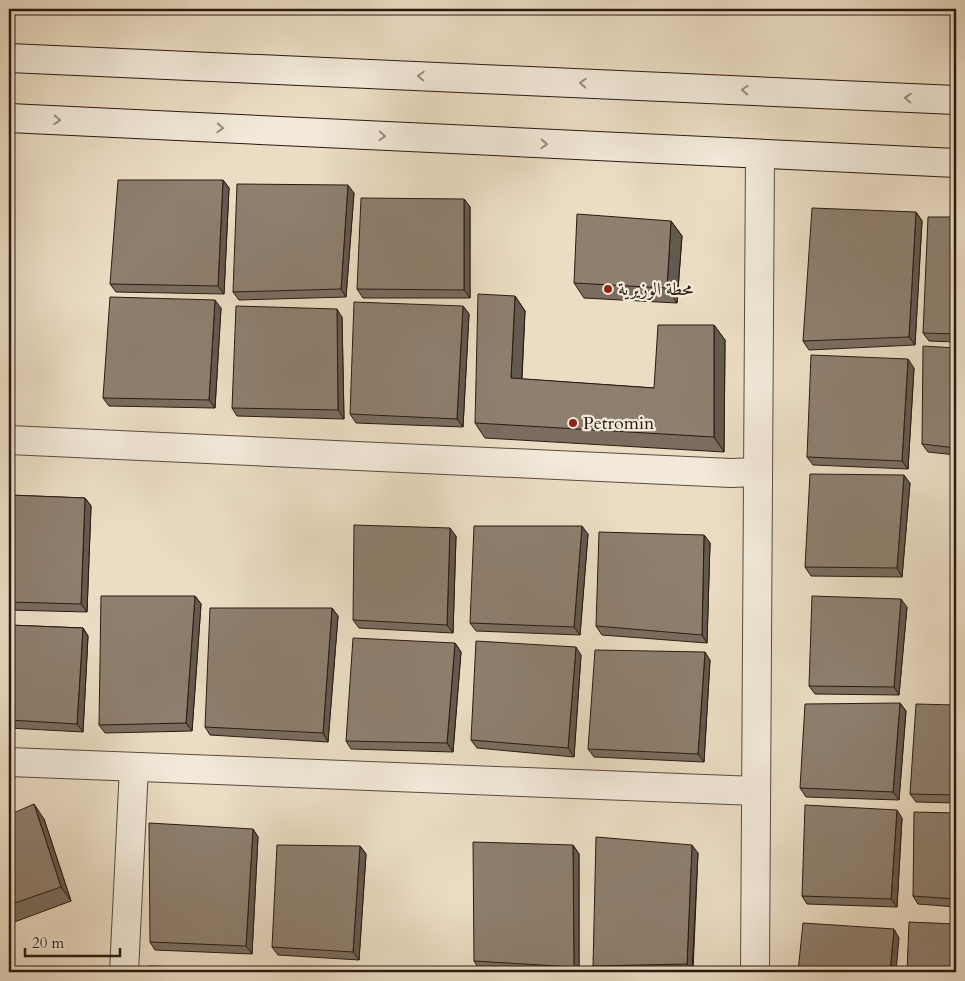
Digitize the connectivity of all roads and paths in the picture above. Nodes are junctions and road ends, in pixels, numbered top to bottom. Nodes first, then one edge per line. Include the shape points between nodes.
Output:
1 (9, 58) edge
2 (956, 100) edge
3 (9, 118) edge
4 (760, 154) junction
5 (956, 164) edge
6 (9, 440) edge
7 (758, 472) junction
8 (9, 762) edge
9 (134, 767) junction
10 (756, 791) junction
11 (124, 972) edge
12 (755, 972) edge

2 -> 1 street
3 -> 4 street
4 - 5 street
4 - 7 street
6 - 7 street
7 - 10 street
8 - 9 street
9 - 10 street
9 - 11 street
10 - 12 street

